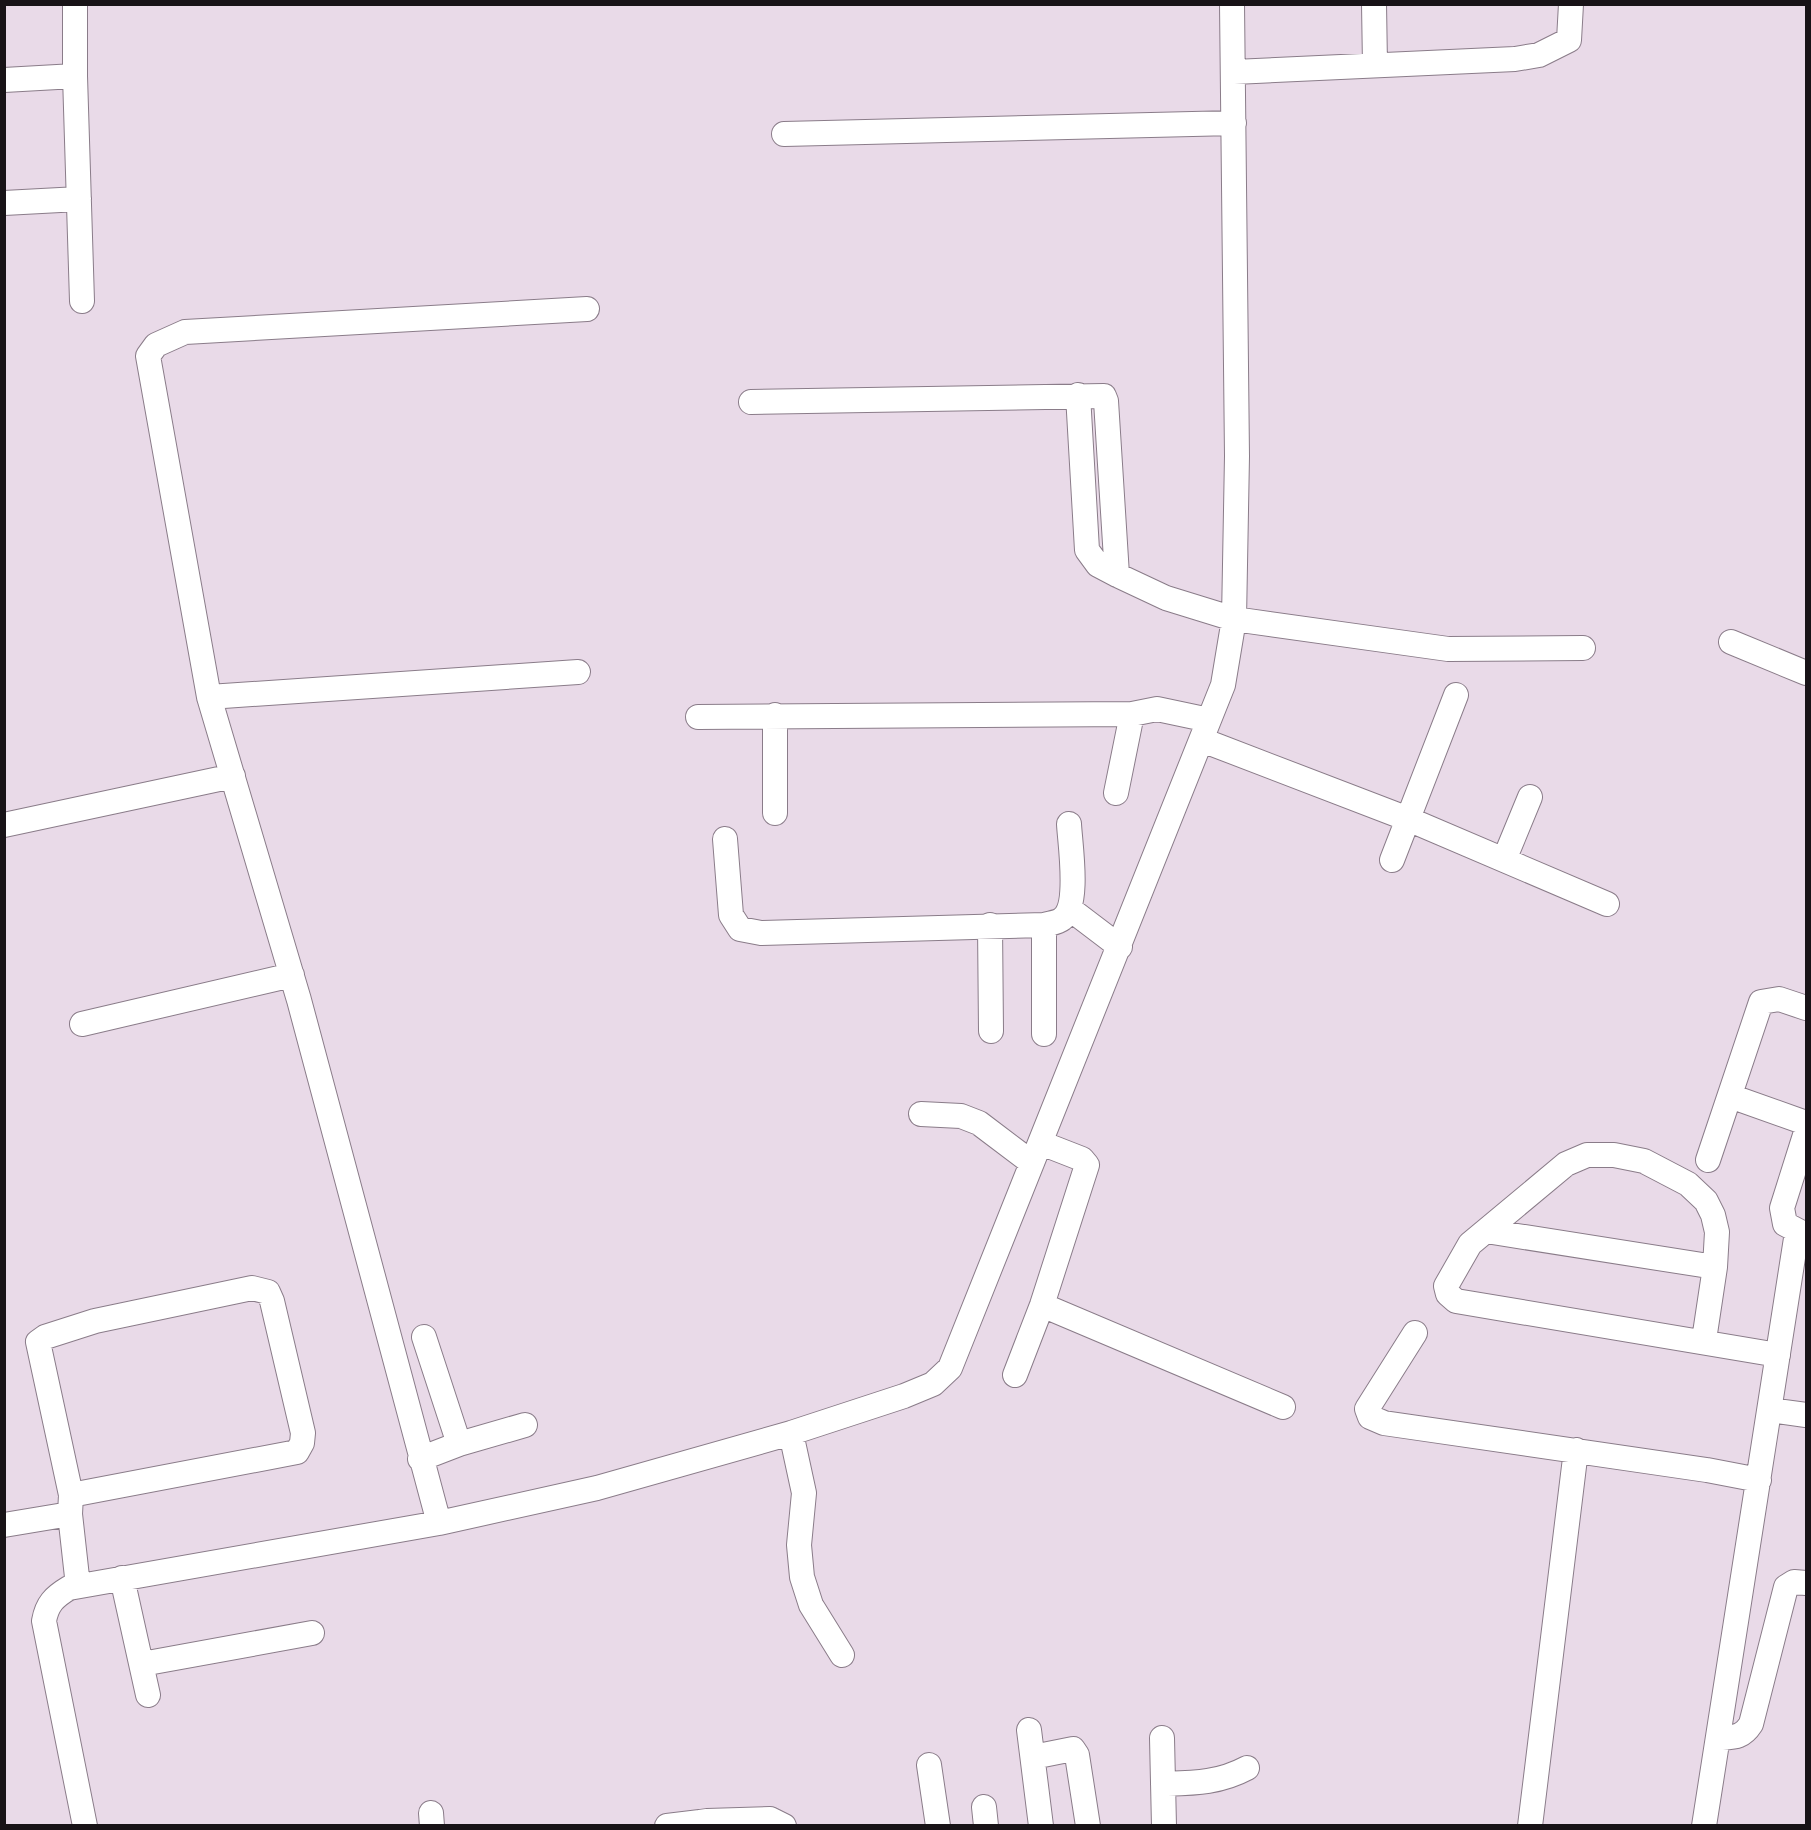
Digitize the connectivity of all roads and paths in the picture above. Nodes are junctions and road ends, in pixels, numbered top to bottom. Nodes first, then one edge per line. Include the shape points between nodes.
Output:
1 (75, 4) edge
2 (1232, 4) edge
3 (1374, 4) edge
4 (1571, 4) edge
5 (1375, 65) junction
6 (1234, 72) junction
7 (75, 76) junction
8 (4, 80) edge
9 (1234, 123) junction
10 (784, 134) dead end
11 (79, 199) junction
12 (4, 203) edge
13 (82, 301) dead end
14 (587, 309) dead end
15 (751, 402) dead end
16 (1234, 619) junction
17 (1731, 642) dead end
18 (1583, 648) dead end
19 (578, 672) dead end
20 (1806, 673) edge
21 (1455, 695) dead end
22 (209, 697) junction
23 (1132, 714) junction
24 (775, 715) junction
25 (698, 717) dead end
26 (1206, 730) junction
27 (232, 776) junction
28 (1116, 793) dead end
29 (1530, 797) dead end
30 (776, 813) dead end
31 (1408, 819) junction
32 (1069, 824) dead end
33 (4, 825) edge
34 (725, 839) dead end
35 (1392, 860) dead end
36 (1504, 860) junction
37 (1607, 904) dead end
38 (1070, 909) junction
39 (990, 925) junction
40 (1044, 925) junction
41 (1120, 947) junction
42 (292, 975) junction
43 (1806, 1008) edge
44 (82, 1024) dead end
45 (991, 1031) dead end
46 (1044, 1034) dead end
47 (1730, 1096) junction
48 (921, 1114) dead end
49 (1806, 1123) edge
50 (1806, 1132) edge
51 (1037, 1153) junction
52 (1708, 1160) dead end
53 (1486, 1231) junction
54 (1802, 1234) edge
55 (1715, 1267) junction
56 (1042, 1305) junction
57 (1415, 1333) dead end
58 (423, 1337) dead end
59 (1704, 1340) junction
60 (1778, 1355) junction
61 (1015, 1375) dead end
62 (1283, 1407) dead end
63 (1770, 1410) junction
64 (1806, 1415) edge
65 (525, 1425) dead end
66 (791, 1433) junction
67 (459, 1444) junction
68 (1576, 1450) junction
69 (420, 1459) junction
70 (1759, 1480) junction
71 (70, 1504) junction
72 (439, 1523) junction
73 (4, 1525) edge
74 (122, 1578) junction
75 (1806, 1583) edge
76 (78, 1586) junction
77 (312, 1633) dead end
78 (842, 1654) dead end
79 (142, 1664) junction
80 (148, 1695) dead end
81 (1029, 1730) dead end
82 (1162, 1738) dead end
83 (1718, 1738) junction
84 (1033, 1757) junction
85 (929, 1765) dead end
86 (1247, 1768) dead end
87 (1163, 1784) junction
88 (699, 1824) edge
89 (85, 1826) edge
90 (667, 1826) edge
91 (784, 1826) edge
92 (938, 1826) edge
93 (1041, 1826) edge
94 (1088, 1826) edge
95 (1164, 1826) edge
96 (1530, 1826) edge
97 (1704, 1826) edge

1 - 7 street
2 - 6 street
3 - 5 street
4 - 5 street via 1569,40 1539,55
5 - 6 street
6 - 9 street
7 - 8 street
7 - 11 street
9 - 10 street
9 - 16 street
11 - 12 street
11 - 13 street
14 - 22 street via 185,332 156,345 148,356
15 - 16 street via 1078,395 1087,550 1098,565 1117,575 1167,598
16 - 18 street via 1448,649
16 - 26 street via 1222,685
17 - 20 street
19 - 22 street
21 - 31 street
22 - 27 street
23 - 24 street
23 - 26 street via 1157,709
23 - 28 street
24 - 25 street
24 - 30 street
26 - 31 street
26 - 41 street
27 - 33 street
27 - 42 street
29 - 36 street
31 - 35 street
31 - 36 street
32 - 38 street
34 - 39 street via 731,915 740,929 761,933
36 - 37 street
38 - 40 street via 1062,920
38 - 41 street
39 - 40 street
39 - 45 street
40 - 46 street
41 - 51 street
42 - 44 street
42 - 69 street
43 - 47 street via 1779,999 1761,1002
47 - 49 street
47 - 52 street
48 - 51 street via 961,1116
50 - 54 street via 1782,1208 1785,1224
51 - 56 street via 1082,1159 1087,1165
51 - 66 street via 950,1368 933,1384
53 - 55 street
53 - 55 street via 1566,1164 1587,1155 1614,1155 1644,1161 1688,1184 1706,1201 1717,1232
53 - 59 street via 1470,1244 1446,1286 1456,1301
54 - 60 street
55 - 59 street
56 - 61 street
56 - 62 street
57 - 68 street via 1374,1395 1367,1409 1370,1417 1384,1423
58 - 67 street
59 - 60 street
60 - 63 street
63 - 64 street
63 - 70 street
65 - 67 street
66 - 72 street via 597,1488
66 - 78 street via 804,1492 799,1545 802,1577 811,1605
67 - 69 street
68 - 70 street
68 - 96 street
69 - 72 street
70 - 83 street
71 - 71 street via 38,1342 106,1319 252,1288 268,1292 303,1433 297,1452
71 - 73 street
71 - 76 street
72 - 74 street
74 - 76 street
74 - 79 street
75 - 83 street via 1794,1582 1786,1587 1751,1724 1745,1734
76 - 89 street via 54,1597 46,1608 44,1621
77 - 79 street
79 - 80 street
81 - 84 street
82 - 87 street
83 - 97 street
84 - 93 street
84 - 94 street via 1073,1749
85 - 92 street
86 - 87 street via 1209,1783
87 - 95 street
88 - 90 street
88 - 91 street via 770,1819

